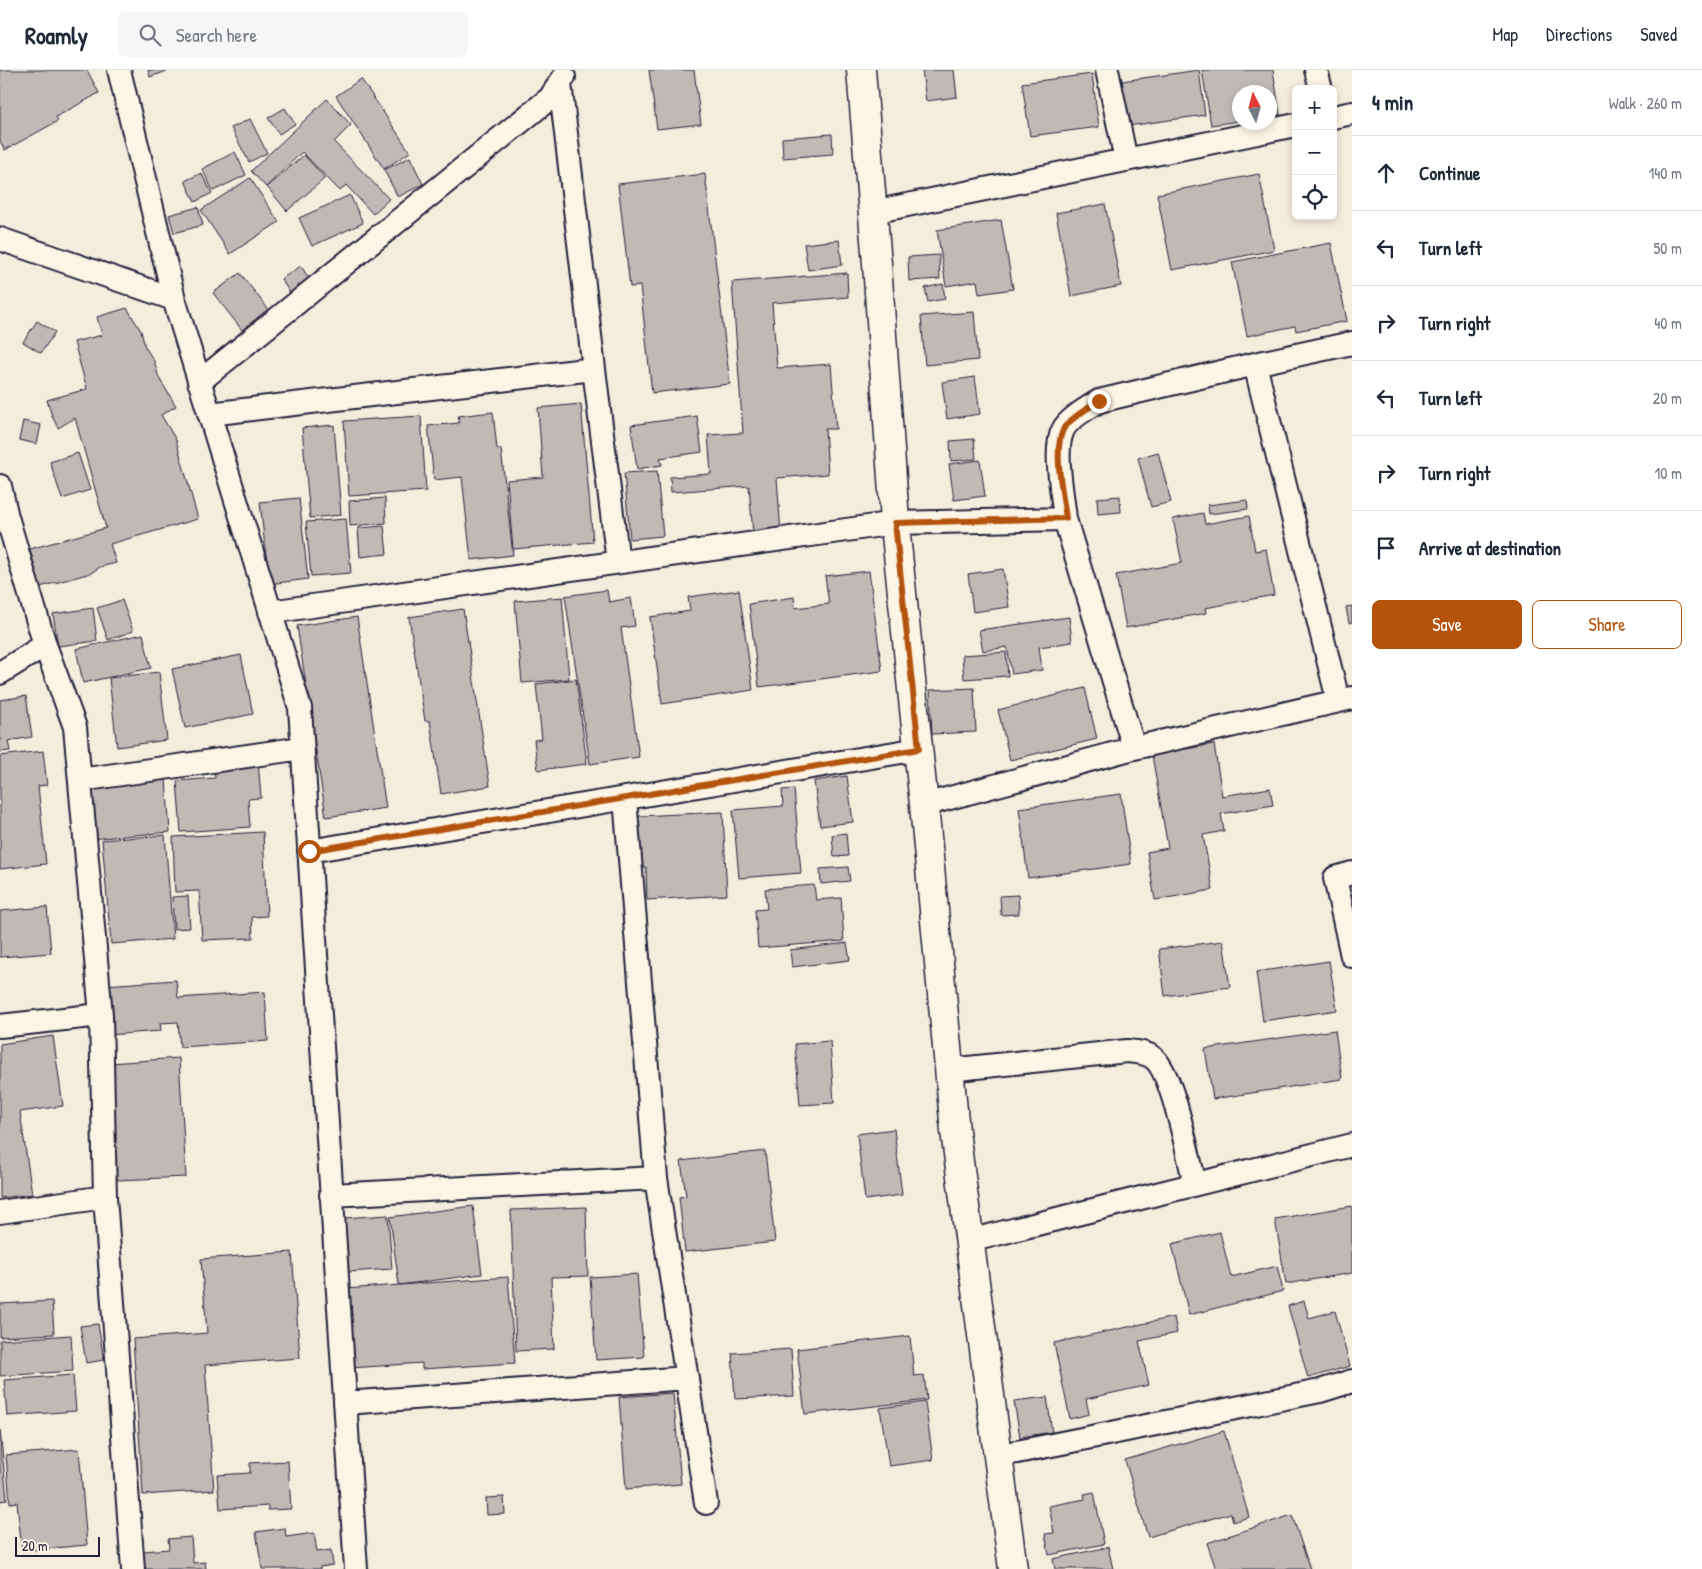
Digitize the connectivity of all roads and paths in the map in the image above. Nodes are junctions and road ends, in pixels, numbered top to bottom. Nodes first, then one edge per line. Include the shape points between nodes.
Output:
1 (119, 70) edge
2 (861, 70) edge
3 (1107, 70) edge
4 (1316, 70) edge
5 (564, 77) edge
6 (1320, 85) edge
7 (1352, 113) edge
8 (1337, 116) edge
9 (1292, 126) edge
10 (1126, 160) junction
11 (873, 212) junction
12 (0, 238) edge
13 (174, 298) junction
14 (1352, 343) edge
15 (1255, 364) junction
16 (594, 368) junction
17 (199, 382) junction
18 (209, 414) junction
19 (0, 486) edge
20 (1066, 518) junction
21 (895, 523) junction
22 (618, 562) junction
23 (270, 612) junction
24 (45, 645) junction
25 (0, 673) edge
26 (1345, 699) edge
27 (302, 748) junction
28 (1134, 748) junction
29 (919, 749) junction
30 (80, 780) junction
31 (625, 798) junction
32 (924, 805) junction
33 (309, 851) junction
34 (1352, 873) edge
35 (1352, 956) edge
36 (101, 1015) junction
37 (0, 1026) edge
38 (949, 1070) junction
39 (1352, 1145) edge
40 (656, 1178) junction
41 (1195, 1184) junction
42 (331, 1195) junction
43 (105, 1197) junction
44 (0, 1212) edge
45 (969, 1241) junction
46 (687, 1378) junction
47 (1352, 1381) edge
48 (345, 1403) junction
49 (997, 1456) junction
50 (706, 1503) dead end
51 (133, 1569) edge
52 (356, 1569) edge
53 (1013, 1569) edge

1 - 13 street
2 - 11 street
3 - 10 street
4 - 6 street
5 - 16 street
5 - 17 street via 550,98
7 - 8 street
9 - 10 street
10 - 11 street
11 - 21 street
12 - 13 street
13 - 17 street
14 - 15 street
15 - 20 street via 1099,401 1080,413 1063,429 1058,456
15 - 26 street
16 - 18 street
16 - 22 street
17 - 18 street
18 - 23 street
19 - 24 street
20 - 21 street
20 - 28 street
21 - 22 street
21 - 29 street
22 - 23 street
23 - 27 street via 300,708
24 - 25 street
24 - 30 street via 75,727
26 - 28 street
27 - 30 street
27 - 33 street
28 - 32 street
29 - 31 street
29 - 32 street
30 - 36 street
31 - 33 street
31 - 40 street
32 - 38 street
33 - 42 street
34 - 35 street via 1335,878
36 - 37 street
36 - 43 street
38 - 41 street via 1141,1052 1162,1068 1172,1094
38 - 45 street
39 - 41 street
40 - 42 street
40 - 46 street
41 - 45 street
42 - 48 street
43 - 44 street
43 - 51 street
45 - 49 street
46 - 48 street
46 - 50 street
47 - 49 street via 1320,1391
48 - 52 street
49 - 53 street

